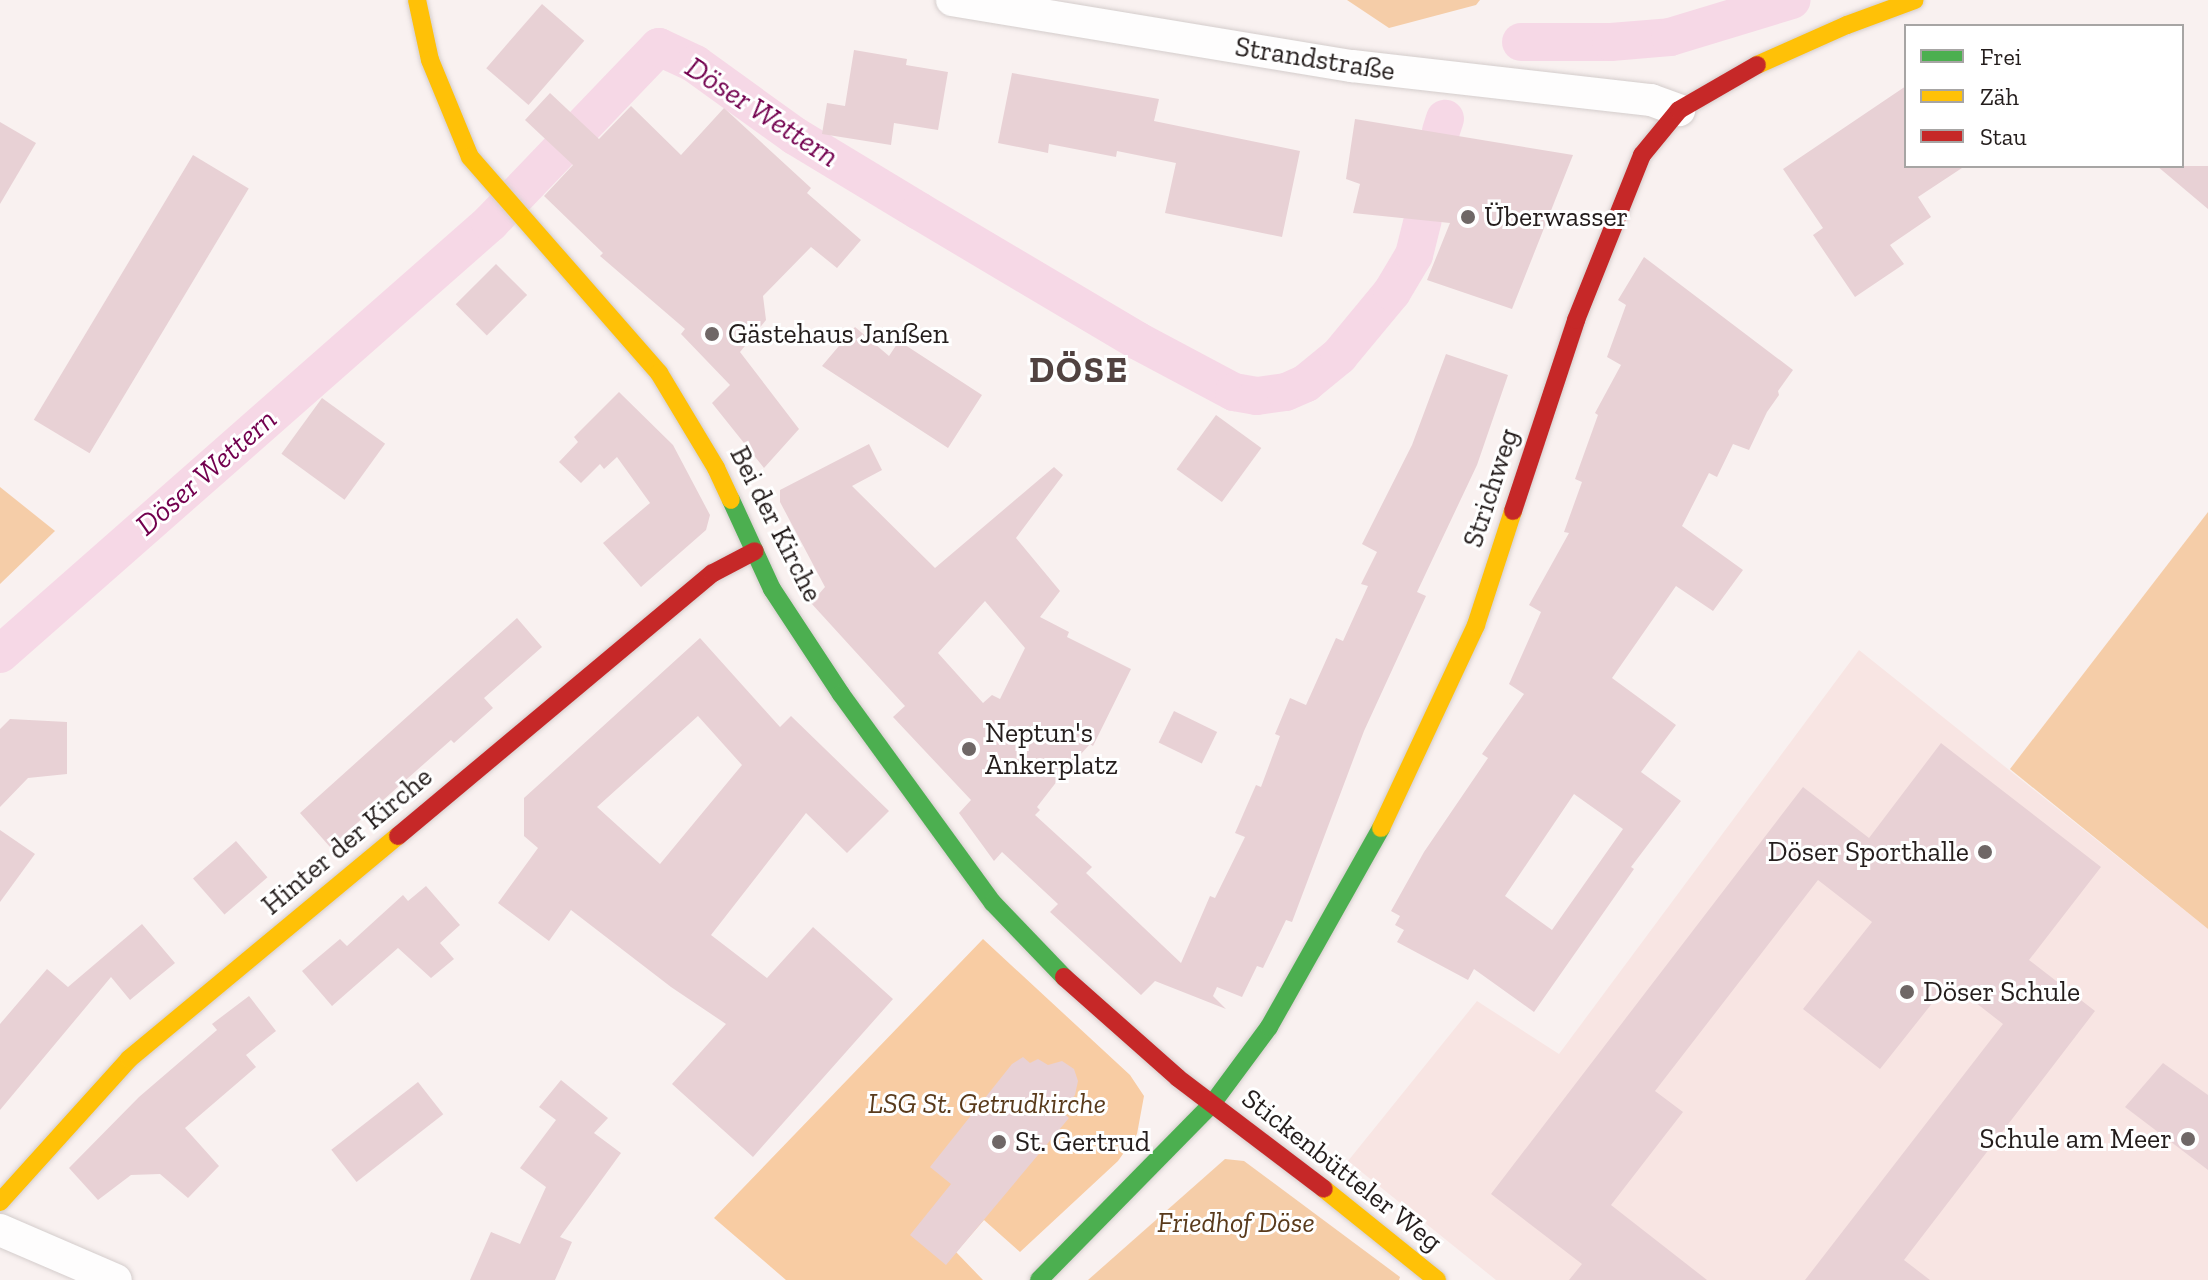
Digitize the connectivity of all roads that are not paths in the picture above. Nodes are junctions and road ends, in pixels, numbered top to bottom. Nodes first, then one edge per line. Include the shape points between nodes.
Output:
1 (417, 0) edge
2 (952, 0) edge
3 (1915, 0) edge
4 (1679, 110) junction
5 (755, 551) junction
6 (1212, 1104) junction
7 (0, 1202) edge
8 (0, 1230) edge
9 (116, 1280) edge
10 (1039, 1280) edge
11 (1437, 1280) edge

1 - 5 street, Bei der Kirche via 430,60 470,157 659,373 716,468
2 - 4 street, Strandstraße via 1352,66 1651,100
3 - 4 street, Strichweg via 1742,72
4 - 6 street, Strichweg via 1642,155 1622,199 1576,320 1476,625 1368,857 1269,1027
5 - 6 street, Bei der Kirche via 772,589 841,694 993,903 1061,974
5 - 7 street, Hinter der Kirche via 713,573 129,1059
6 - 10 street, Strichweg
6 - 11 street, Stickenbütteler Weg
8 - 9 street

